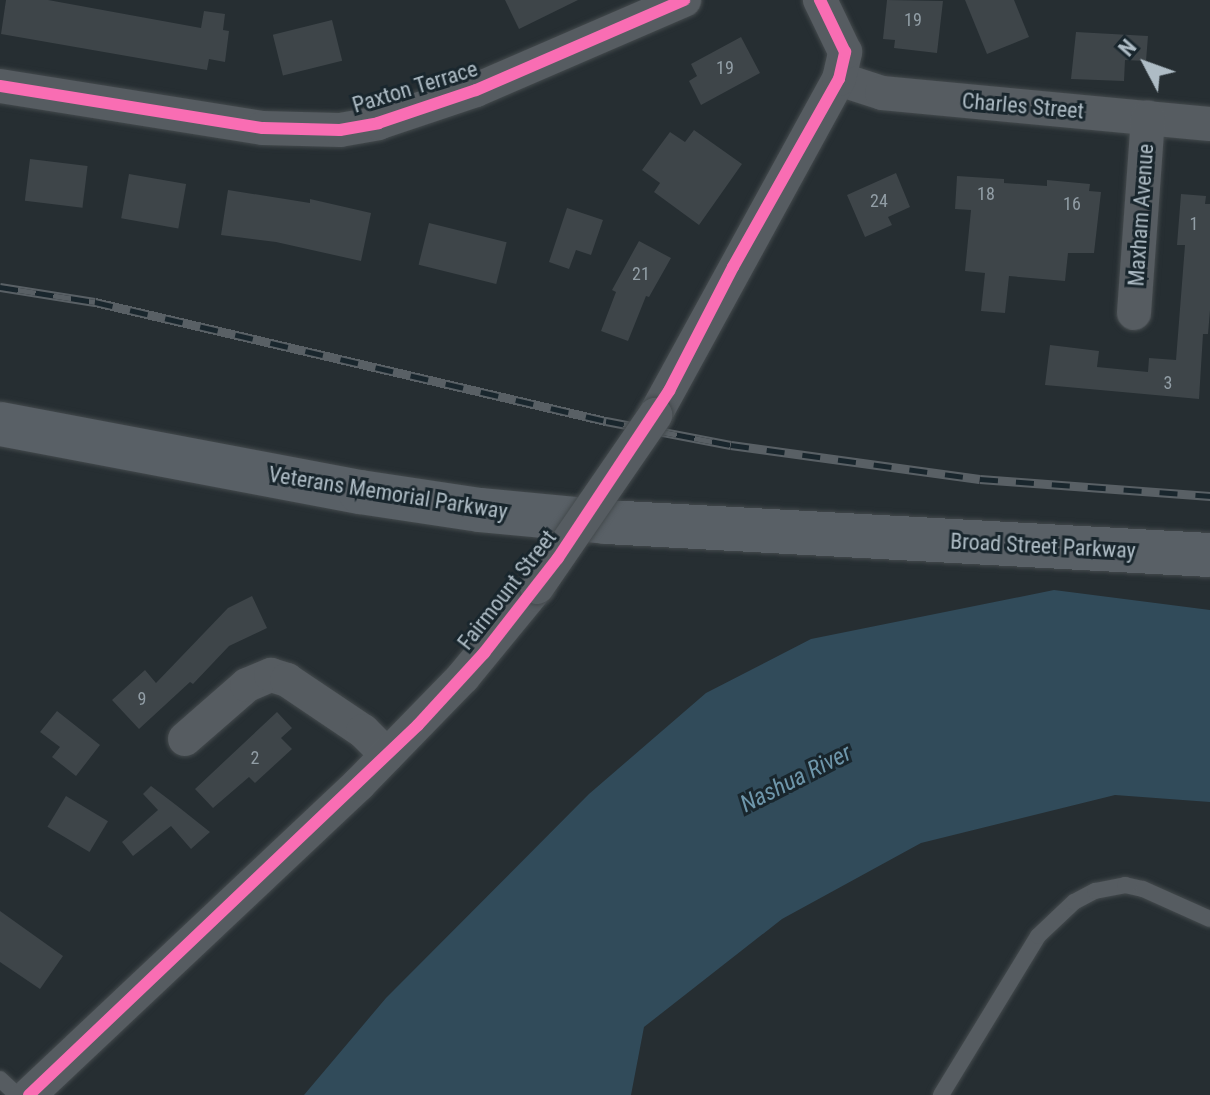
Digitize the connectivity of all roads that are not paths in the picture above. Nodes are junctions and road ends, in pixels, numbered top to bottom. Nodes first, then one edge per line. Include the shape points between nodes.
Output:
1 (684, 0) edge
2 (820, 0) edge
3 (839, 79) junction
4 (0, 86) edge
5 (1148, 117) junction
6 (1210, 124) edge
7 (1134, 313) dead end
8 (0, 424) edge
9 (877, 537) joint
10 (1210, 555) edge
11 (185, 739) dead end
12 (387, 755) junction
13 (1210, 919) edge
14 (0, 1079) edge
15 (17, 1095) edge
16 (29, 1095) edge
17 (941, 1095) edge

1 - 4 street, Paxton Terrace via 476,90 340,130 263,128
2 - 3 street, Fairmount Street via 845,52
3 - 5 street, Charles Street via 882,93
3 - 12 street, Fairmount Street, bridge via 669,391 598,503 474,665
5 - 6 street, Charles Street
5 - 7 street, Maxham Avenue
8 - 9 main road, Veterans Memorial Parkway via 480,510
9 - 10 main road, Broad Street Parkway
11 - 12 street via 247,685 271,675 287,680 363,731
12 - 16 street, Fairmount Street
13 - 17 lane via 1125,885 1074,902 1038,936
14 - 15 lane

